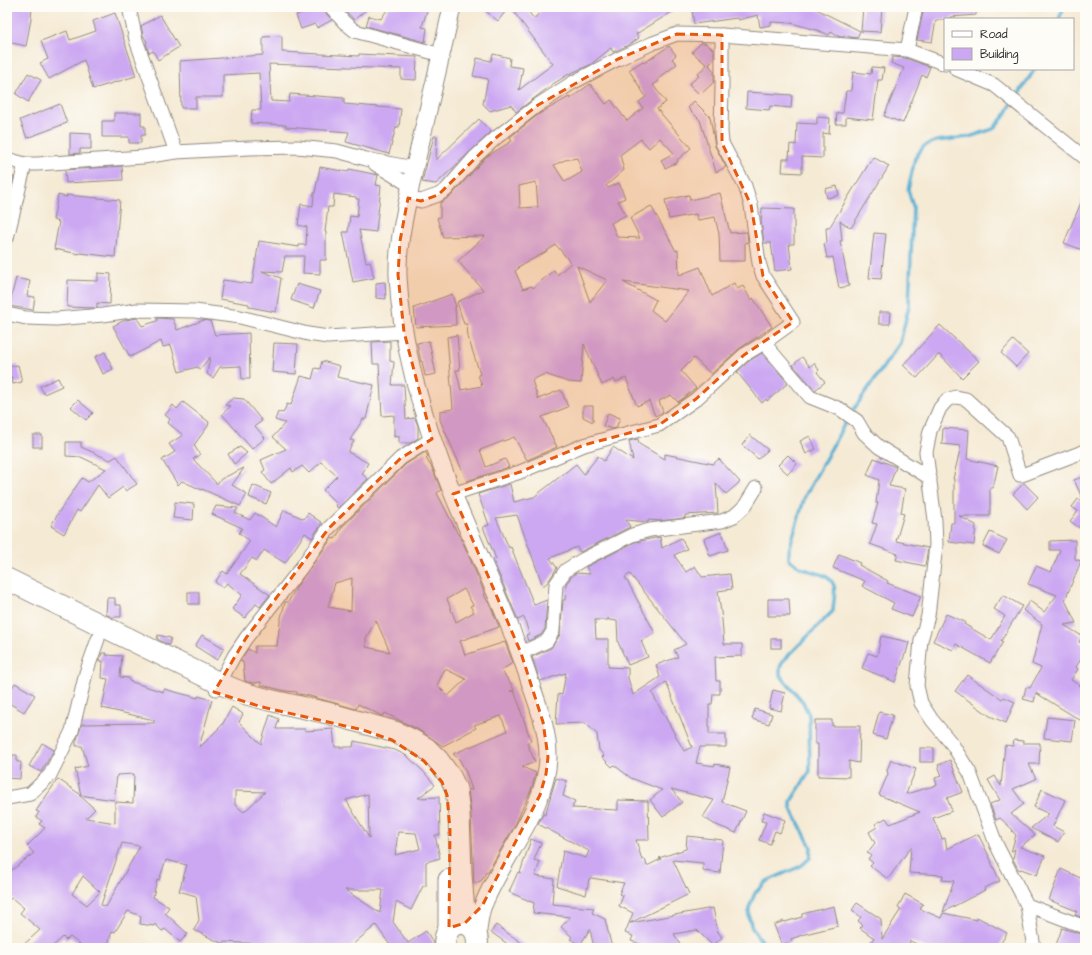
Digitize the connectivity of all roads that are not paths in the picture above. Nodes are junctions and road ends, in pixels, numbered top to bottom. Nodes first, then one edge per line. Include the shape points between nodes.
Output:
1 (129, 7) edge
2 (331, 7) edge
3 (452, 7) edge
4 (916, 7) edge
5 (722, 34) junction
6 (907, 50) junction
7 (441, 55) junction
8 (944, 64) edge
9 (958, 70) edge
10 (176, 152) junction
11 (1085, 158) edge
12 (7, 159) edge
13 (366, 159) junction
14 (25, 164) junction
15 (414, 168) junction
16 (410, 192) junction
17 (7, 238) edge
18 (7, 314) edge
19 (404, 332) junction
20 (764, 343) junction
21 (432, 439) junction
22 (1085, 451) edge
23 (930, 478) junction
24 (756, 488) dead end
25 (453, 494) junction
26 (7, 579) edge
27 (7, 594) edge
28 (98, 638) junction
29 (521, 653) junction
30 (216, 688) junction
31 (7, 798) edge
32 (491, 886) junction
33 (462, 891) junction
34 (1027, 905) junction
35 (1085, 927) edge
36 (463, 937) edge
37 (1034, 948) edge

1 - 10 street via 136,40
2 - 7 street via 355,31
3 - 7 street
4 - 6 street
5 - 6 street
5 - 16 street via 677,34 618,59 572,83 538,105 475,157 446,190 421,200
5 - 20 street via 722,143 745,186 751,205 759,263 764,276 793,322
6 - 8 street
7 - 15 street
9 - 11 street via 994,85
10 - 13 street via 298,147 337,150
10 - 14 street via 143,157
12 - 14 street
13 - 15 street
13 - 16 street
14 - 17 street
15 - 16 street
16 - 19 street via 400,242 398,275
18 - 19 street via 26,318 56,319 137,310 195,311 240,317 328,337
19 - 21 street
20 - 23 street via 810,397 840,410 857,421 864,433 879,447
20 - 25 street via 744,355 696,399 659,425 584,445 520,472
21 - 25 street
21 - 30 street via 401,458 329,528 246,638
22 - 23 street via 1020,475 1008,437 966,399 956,398 947,400 940,408 930,431 926,452
23 - 34 street via 936,545 928,616 921,640 917,686 921,702 970,773 996,844
24 - 29 street via 745,506 734,516 722,521 650,530 632,535 566,570 556,584 553,631 547,641
25 - 29 street
26 - 30 main road
27 - 28 main road
28 - 30 main road
28 - 31 street via 86,673 72,731 50,775 30,794
29 - 32 street via 543,722 547,768 534,808
30 - 33 main road via 370,724 395,732 426,748 438,760 456,789
30 - 36 main road via 262,707 326,720 392,740 424,761 442,782 447,795
32 - 33 street via 473,896
32 - 36 street
33 - 36 main road
34 - 35 street
34 - 37 street

